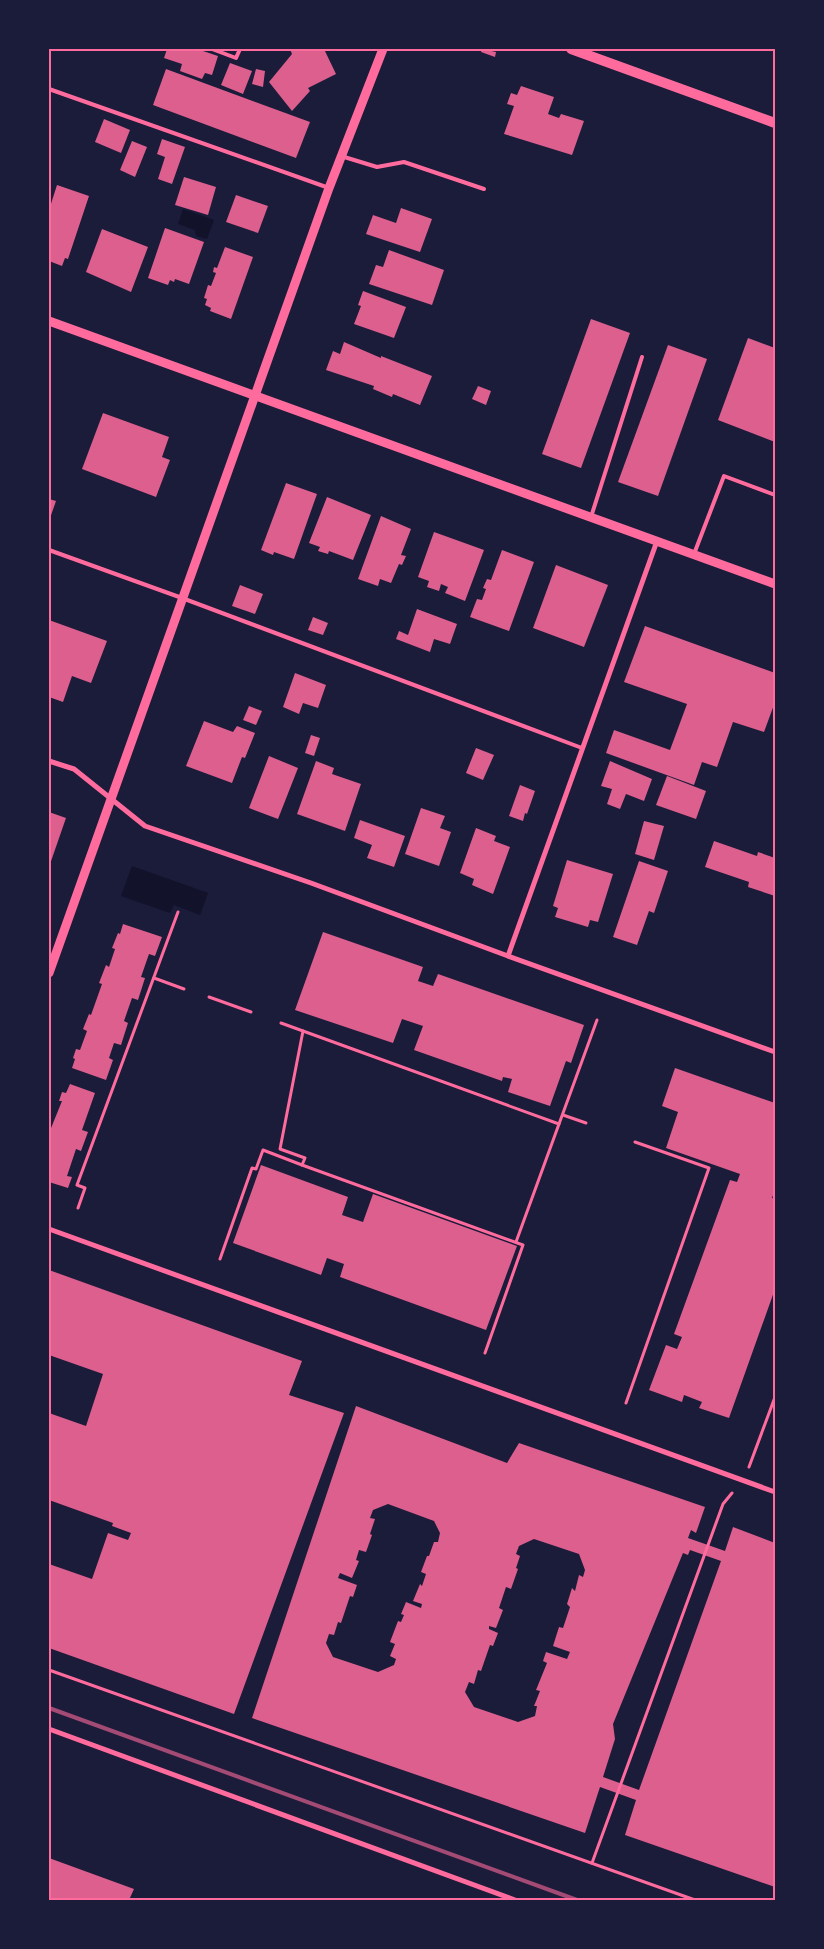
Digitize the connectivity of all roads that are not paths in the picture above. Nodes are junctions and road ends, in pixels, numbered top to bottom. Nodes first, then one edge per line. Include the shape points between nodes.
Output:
1 (212, 49) edge
2 (240, 49) edge
3 (383, 49) edge
4 (571, 49) edge
5 (49, 89) edge
6 (775, 123) edge
7 (341, 156) junction
8 (329, 188) junction
9 (484, 189) dead end
10 (49, 321) edge
11 (642, 357) dead end
12 (254, 395) junction
13 (775, 495) edge
14 (591, 517) junction
15 (657, 541) junction
16 (49, 550) edge
17 (694, 554) junction
18 (775, 584) edge
19 (182, 598) junction
20 (582, 748) junction
21 (49, 761) edge
22 (111, 798) junction
23 (508, 956) junction
24 (49, 974) edge
25 (775, 1052) edge
26 (49, 1229) edge
27 (775, 1492) edge
28 (49, 1729) edge
29 (515, 1900) edge

1 - 2 lane via 236,58
3 - 7 street
4 - 6 main road
5 - 8 lane
7 - 8 street
7 - 9 lane via 377,167 404,162
8 - 12 street
10 - 12 street
11 - 14 lane
12 - 14 street
12 - 19 street
13 - 17 lane via 724,476
14 - 15 street
15 - 17 street
15 - 20 street
16 - 19 lane
17 - 18 street
19 - 20 lane
19 - 22 street
20 - 23 street
21 - 22 street via 74,769
22 - 23 street via 145,826
22 - 24 street
23 - 25 street
26 - 27 street
28 - 29 street

